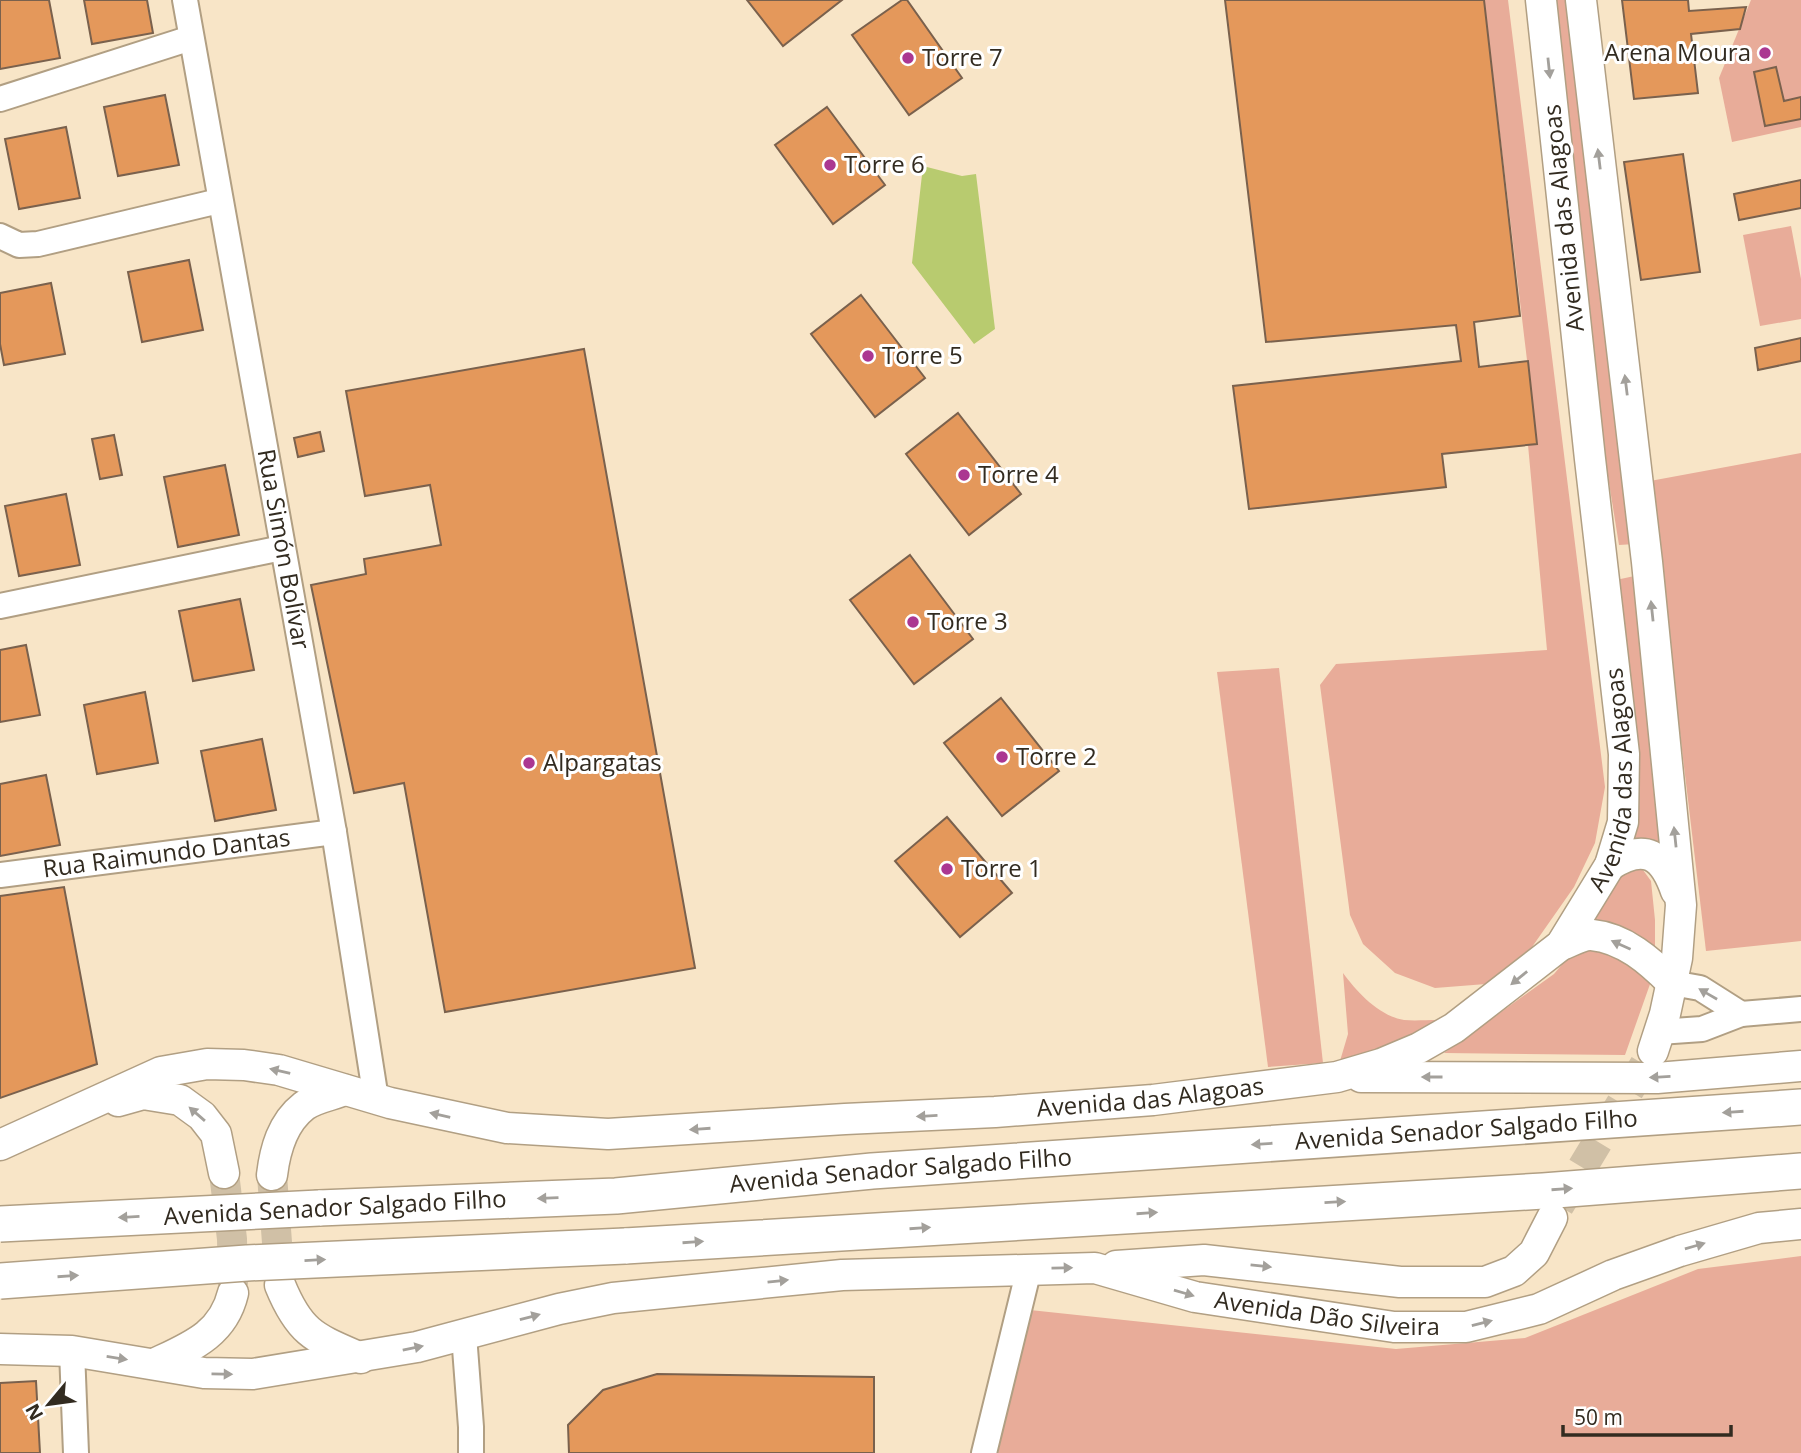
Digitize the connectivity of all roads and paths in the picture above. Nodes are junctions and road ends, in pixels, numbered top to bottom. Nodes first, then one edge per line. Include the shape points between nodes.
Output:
1 (185, 0) edge
2 (1541, 0) edge
3 (1580, 0) edge
4 (191, 38) junction
5 (0, 99) edge
6 (219, 201) junction
7 (0, 236) edge
8 (1590, 459) junction
9 (282, 548) junction
10 (1647, 562) junction
11 (0, 606) edge
12 (334, 832) junction
13 (1610, 865) junction
14 (0, 875) edge
15 (1681, 905) junction
16 (1561, 945) junction
17 (1672, 983) junction
18 (1801, 1009) edge
19 (1741, 1014) junction
20 (1656, 1041) joint
21 (1801, 1066) edge
22 (1336, 1077) junction
23 (345, 1090) junction
24 (376, 1099) junction
25 (1801, 1107) edge
26 (68, 1115) junction
27 (0, 1144) edge
28 (1801, 1171) edge
29 (224, 1173) tunnel mouth
30 (272, 1175) tunnel mouth
31 (1552, 1218) tunnel mouth
32 (0, 1224) edge
33 (1801, 1224) edge
34 (1095, 1268) junction
35 (1029, 1269) junction
36 (0, 1281) edge
37 (280, 1285) tunnel mouth
38 (233, 1293) tunnel mouth
39 (464, 1335) junction
40 (0, 1349) edge
41 (72, 1351) junction
42 (361, 1357) junction
43 (154, 1364) junction
44 (76, 1453) edge
45 (471, 1453) edge
46 (984, 1453) edge

1 - 4 street, Rua Simón Bolívar
2 -> 8 main road, Avenida das Alagoas
10 -> 3 main road, Avenida das Alagoas
4 - 5 street
4 - 6 street, Rua Simón Bolívar
6 - 7 street via 38,244 19,245
6 - 9 street, Rua Simón Bolívar
8 - 10 main road via 1612,542 1630,562
8 - 13 main road, Avenida das Alagoas via 1625,754 1623,822
9 - 11 street
9 - 12 street, Rua Simón Bolívar
15 -> 10 main road, Avenida das Alagoas
12 - 14 street, Rua Raimundo Dantas
12 - 24 street, Rua Simón Bolívar
13 - 15 main road via 1637,852 1655,857 1672,881
13 - 16 main road, Avenida das Alagoas
15 - 17 main road, Avenida das Alagoas
17 -> 16 main road via 1649,960 1620,943 1590,934
16 -> 22 main road, Avenida das Alagoas via 1454,1028 1393,1058
19 -> 17 street via 1700,988
17 - 20 main road, Avenida das Alagoas
18 - 19 street
19 - 20 street
21 -> 22 main road, Avenida Senador Salgado Filho via 1657,1078
22 -> 24 main road, Avenida das Alagoas via 1153,1100 608,1134 507,1128
23 - 24 main road
23 -> 26 main road via 279,1070 207,1064 161,1072
23 - 30 main road via 304,1105 276,1148
25 -> 32 highway, Avenida Senador Salgado Filho, bridge via 872,1171 616,1196
26 - 27 main road
29 -> 26 main road via 216,1134 180,1100 143,1094
36 -> 28 highway, Avenida Senador Salgado Filho, bridge via 247,1263 625,1246 1543,1191
34 -> 31 main road via 1204,1260 1400,1282 1485,1282 1514,1271 1534,1253
34 -> 33 main road, Avenida Dão Silveira via 1195,1297 1394,1328 1466,1327 1539,1309 1680,1251 1759,1228
35 -> 34 main road, Avenida Dão Silveira
39 -> 35 main road, Avenida Dão Silveira via 613,1298 842,1275
35 - 46 street
37 - 42 main road via 303,1328
38 - 43 main road via 220,1324 194,1345
42 -> 39 main road
39 - 45 street
40 - 41 main road
41 -> 43 main road
41 - 44 street
43 -> 42 main road via 204,1373 253,1374

